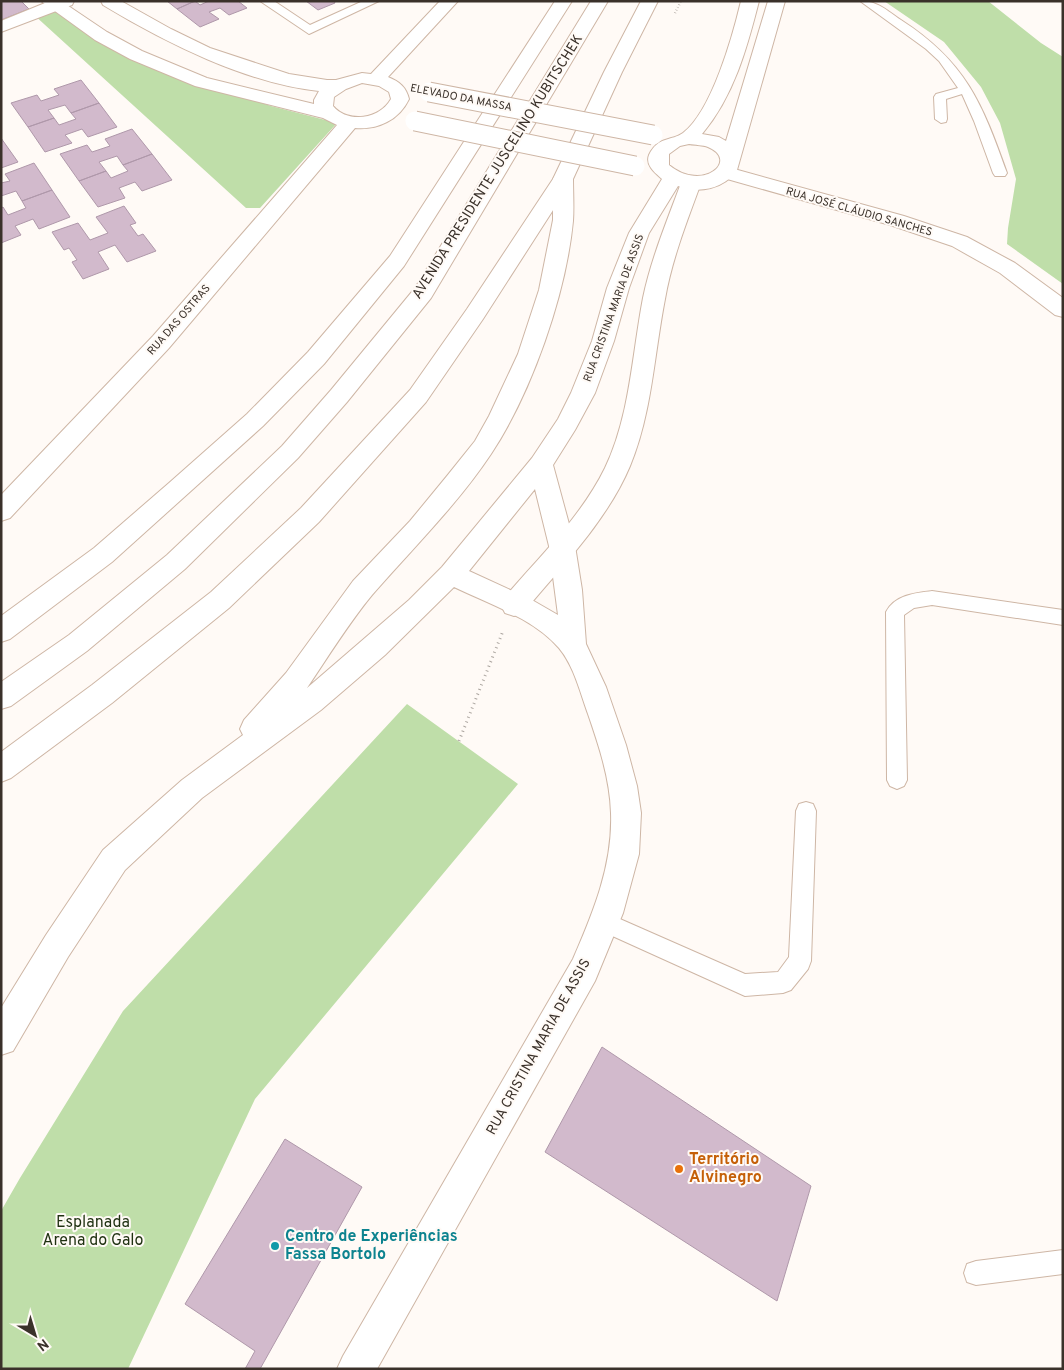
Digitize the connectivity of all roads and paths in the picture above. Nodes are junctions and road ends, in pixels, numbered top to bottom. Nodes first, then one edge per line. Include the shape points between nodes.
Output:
1 (109, 1) edge
2 (266, 1) edge
3 (373, 1) edge
4 (450, 1) edge
5 (564, 1) edge
6 (600, 1) edge
7 (750, 1) edge
8 (777, 1) edge
9 (866, 1) edge
10 (56, 3) edge
11 (650, 6) edge
12 (1, 27) edge
13 (384, 82) junction
14 (336, 85) junction
15 (965, 90) junction
16 (388, 115) junction
17 (340, 118) junction
18 (941, 119) dead end
19 (684, 139) junction
20 (729, 165) junction
21 (1000, 173) dead end
22 (677, 178) junction
23 (563, 179) junction
24 (1063, 310) edge
25 (540, 464) junction
26 (1, 511) edge
27 (562, 546) junction
28 (450, 574) junction
29 (514, 605) junction
30 (1063, 618) edge
31 (1, 631) edge
32 (573, 645) junction
33 (1, 697) edge
34 (459, 741) dead end
35 (223, 764) junction
36 (1, 769) edge
37 (898, 780) dead end
38 (806, 811) dead end
39 (604, 922) junction
40 (1, 1039) edge
41 (1063, 1262) edge
42 (976, 1273) dead end
43 (356, 1369) edge

1 - 14 main road via 184,44 231,63 286,80
2 - 3 lane via 309,30
4 - 13 main road
5 - 31 main road via 397,261 316,358 255,420 163,503 103,555
6 - 33 main road, AVENIDA PRESIDENTE JUSCELINO KUBITSCHEK via 423,293 339,396 290,452 176,562 78,643
7 - 19 main road via 738,45 718,97 703,123
8 - 20 main road
9 - 15 lane via 929,45
10 - 12 main road
10 - 17 main road via 101,36 136,55 201,82
11 - 23 main road via 613,72
13 - 14 main road, ELEVADO DA MASSA via 352,79
13 - 16 main road via 397,89 400,99 395,110
13 - 19 main road, ELEVADO DA MASSA, bridge via 653,136
14 - 17 main road via 325,97 326,108
15 - 18 lane via 940,97
15 - 21 lane via 982,120
16 - 17 main road via 372,121
16 - 22 main road, bridge via 635,166
17 - 26 main road, RUA DAS OSTRAS via 161,342
19 - 20 main road via 704,139 718,144
19 - 22 main road via 669,143 659,154 658,162
20 - 22 main road via 709,182
20 - 24 main road, RUA JOSÉ CLÁUDIO SANCHES via 768,186 906,223 970,246 1037,288
22 - 25 main road, RUA CRISTINA MARIA DE ASSIS via 639,232 583,393
22 - 27 main road via 625,447 606,488
23 - 35 main road via 564,220 550,290 529,354 500,418 456,483 362,590 296,681
23 - 36 main road via 418,396 310,515 220,600
25 - 27 main road, RUA CRISTINA MARIA DE ASSIS
25 - 28 main road, RUA CRISTINA MARIA DE ASSIS
27 - 29 main road
27 - 32 main road, RUA CRISTINA MARIA DE ASSIS
28 - 29 main road, RUA CRISTINA MARIA DE ASSIS
28 - 35 main road via 418,608 341,676
29 - 32 main road, RUA CRISTINA MARIA DE ASSIS via 549,624
29 - 34 path
30 - 37 lane via 932,598 910,601 895,612
32 - 39 main road, RUA CRISTINA MARIA DE ASSIS via 612,746 626,813 617,884
35 - 40 main road via 114,860
38 - 39 lane via 800,961 783,982 745,986
39 - 43 main road, RUA CRISTINA MARIA DE ASSIS via 584,970
41 - 42 lane

